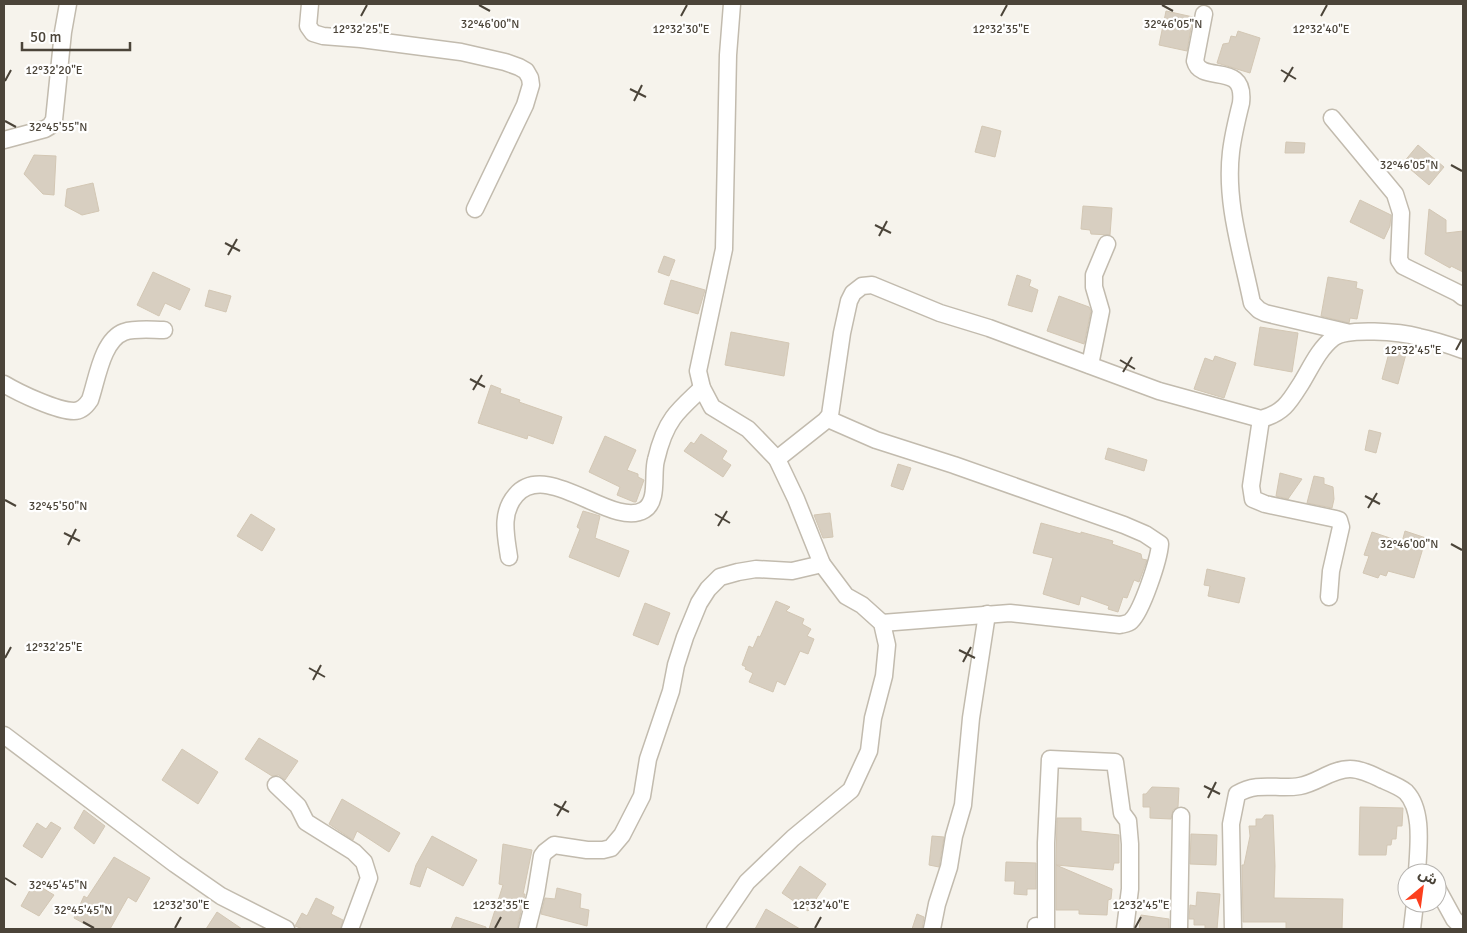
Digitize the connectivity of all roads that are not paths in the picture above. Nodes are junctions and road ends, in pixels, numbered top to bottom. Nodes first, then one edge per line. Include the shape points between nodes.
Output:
1 (68, 4) edge
2 (310, 4) edge
3 (732, 4) edge
4 (1204, 14) dead end
5 (1332, 118) dead end
6 (4, 140) edge
7 (475, 209) dead end
8 (1107, 244) dead end
9 (1463, 298) edge
10 (164, 330) dead end
11 (1346, 332) junction
12 (1463, 350) edge
13 (1090, 365) junction
14 (4, 384) edge
15 (702, 388) junction
16 (828, 419) junction
17 (1261, 419) junction
18 (777, 459) junction
19 (509, 557) dead end
20 (822, 564) junction
21 (1329, 597) dead end
22 (987, 614) junction
23 (882, 623) junction
24 (4, 735) edge
25 (276, 785) dead end
26 (1181, 816) dead end
27 (1420, 863) edge
28 (1447, 906) edge
29 (1414, 913) edge
30 (265, 925) edge
31 (1463, 928) edge
32 (286, 929) edge
33 (350, 929) edge
34 (527, 929) edge
35 (715, 929) edge
36 (932, 929) edge
37 (1036, 929) edge
38 (1125, 929) edge
39 (1179, 929) edge
40 (1233, 929) edge
41 (1412, 929) edge

1 - 6 street via 54,120 45,129
2 - 7 street via 308,26 313,33 460,52 505,62 526,72 531,85 525,106
3 - 15 street via 724,249 698,371
4 - 11 street via 1196,65 1205,72 1231,77 1239,85 1242,95 1231,152 1231,190 1234,222 1252,303 1265,313
5 - 9 street via 1396,194 1401,213 1399,260 1402,266
8 - 13 street via 1094,275 1101,311
10 - 14 street via 123,332 113,339 107,346 90,400 80,410 62,409
11 - 12 street via 1417,336
11 - 17 street via 1325,346 1281,411
13 - 16 street via 940,313 882,288 862,286 849,301
13 - 17 street via 1159,391
15 - 18 street via 712,407 748,429
15 - 19 street via 672,419 656,460 651,500 645,510 634,513 619,511 554,487 530,486 515,496 506,515
16 - 18 street
16 - 22 street via 876,440 1124,526 1160,544 1156,566 1142,600 1126,624 1034,614
17 - 21 street via 1251,486 1253,499 1336,519 1340,523
18 - 20 street
20 - 23 street via 846,596
20 - 34 street via 792,571 756,569 738,572 720,577 708,589 685,637 676,665 671,691 648,759 642,796 622,835 611,848 596,851 554,845 544,852
22 - 23 street
22 - 36 street via 963,805
23 - 35 street via 887,645 884,676 873,718 869,752 851,790 747,882
24 - 30 street via 183,869
25 - 33 street via 298,806 306,822 354,852 364,862 368,878
26 - 39 street
27 - 40 street via 1416,807 1406,792 1373,775 1350,769 1301,786 1245,789 1237,794 1231,824
28 - 31 street
29 - 41 street
30 - 32 street
37 - 38 street via 1036,926 1046,928 1050,759 1115,762 1130,844 1130,889

